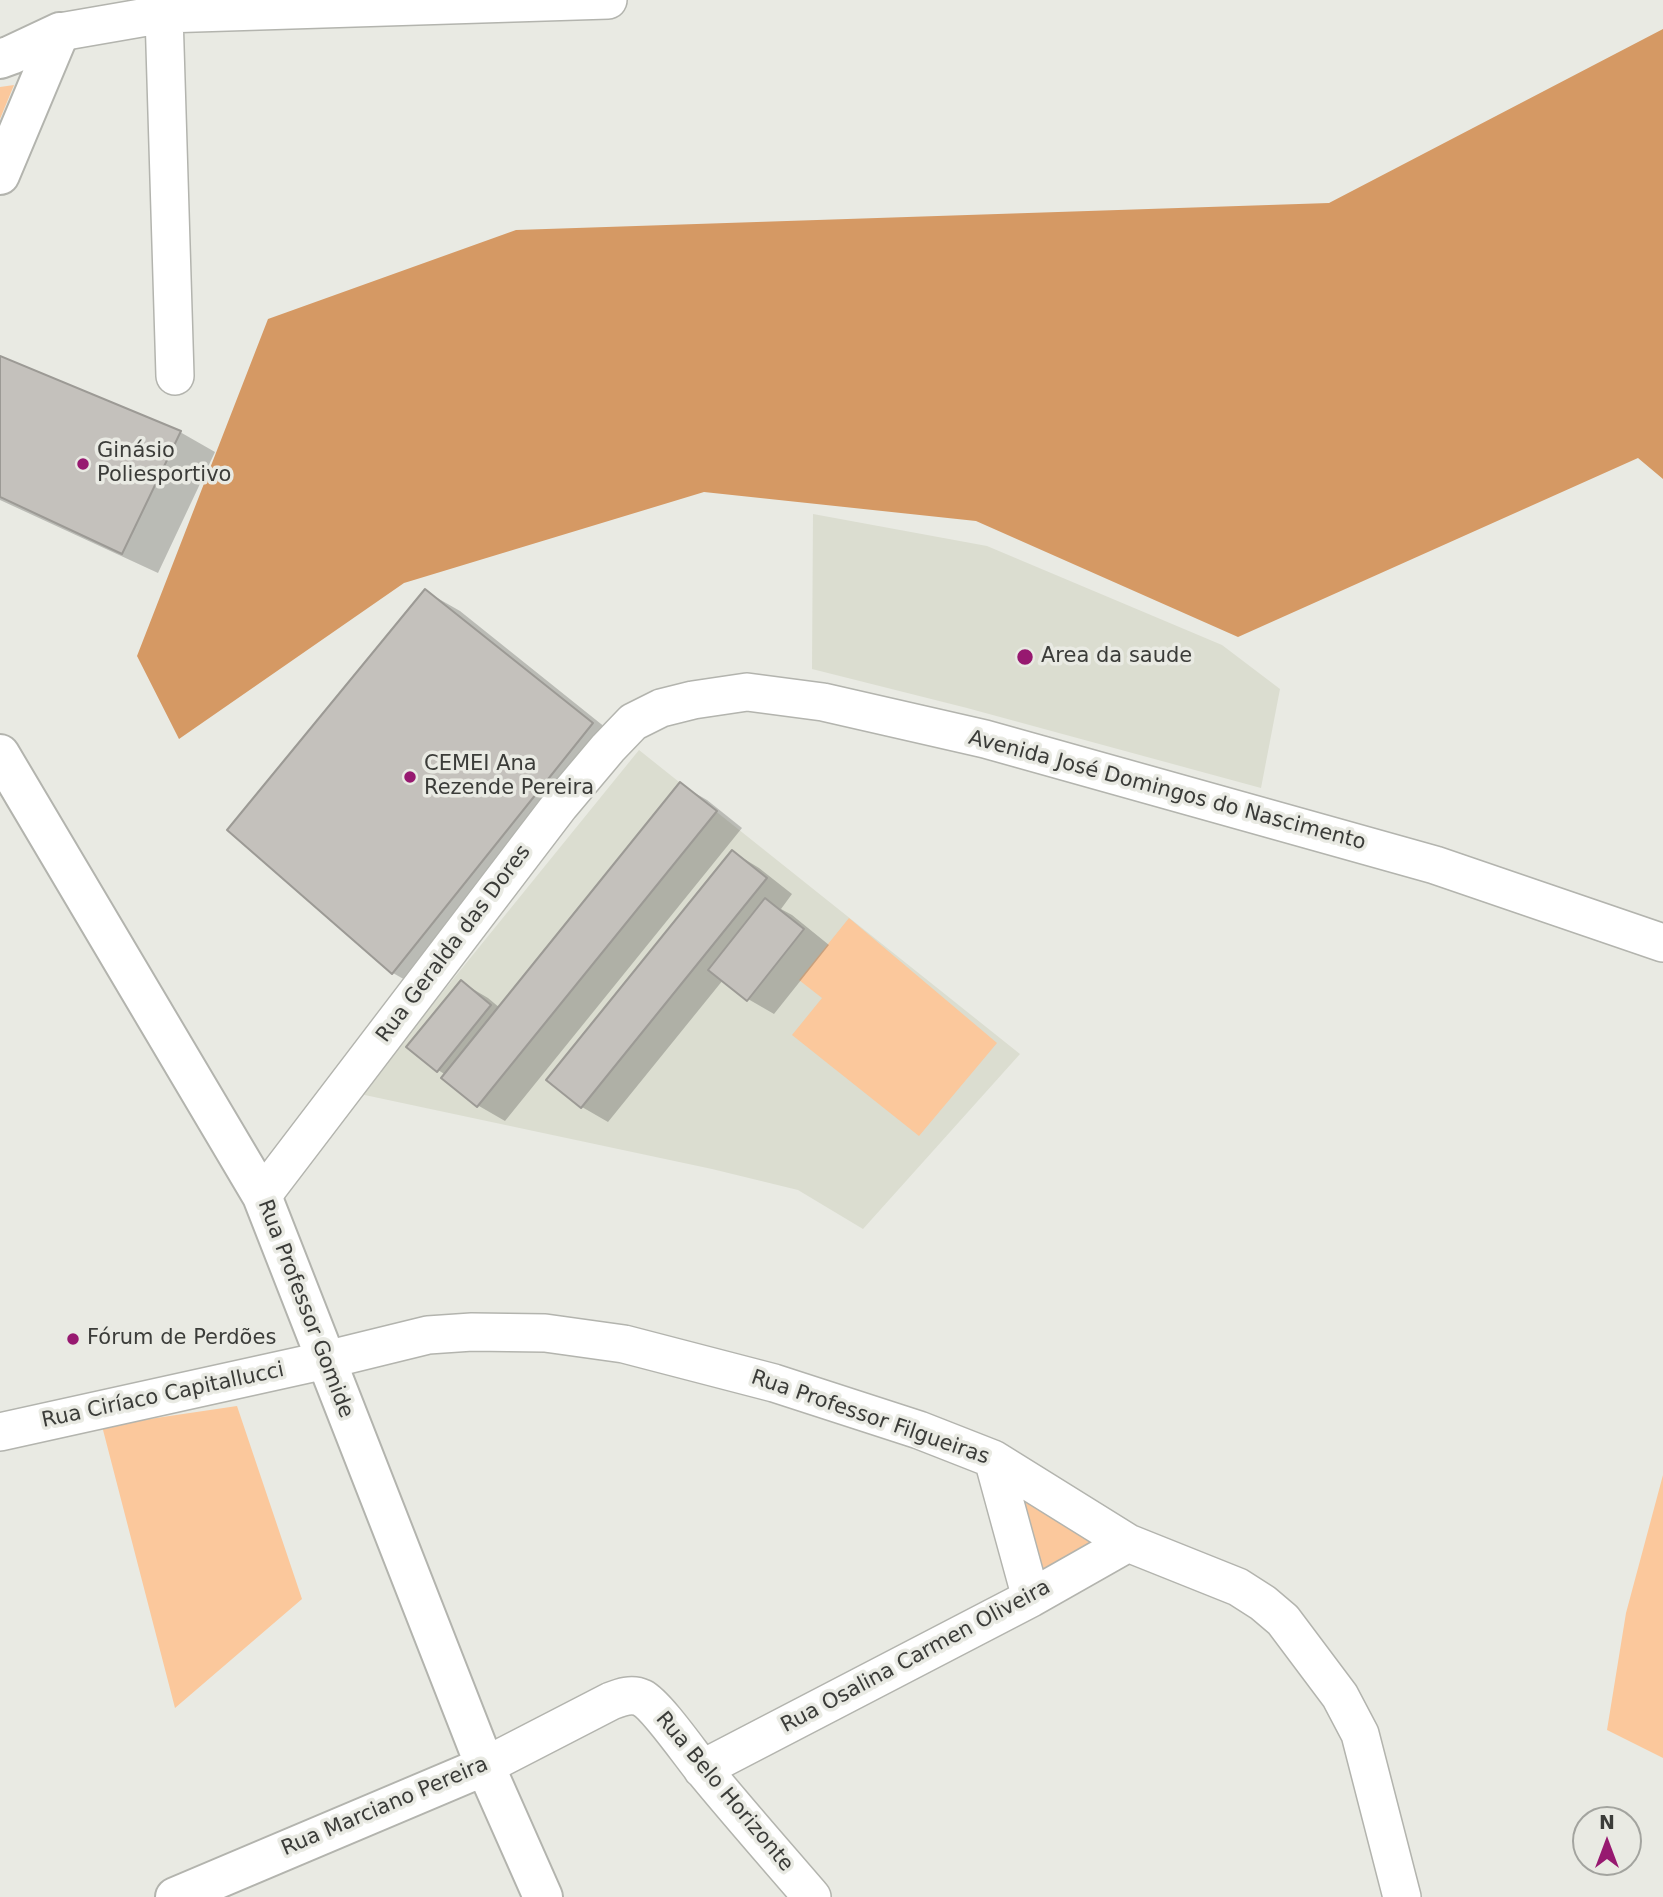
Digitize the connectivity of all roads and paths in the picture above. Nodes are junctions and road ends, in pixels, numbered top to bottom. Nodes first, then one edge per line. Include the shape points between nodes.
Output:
1 (82, 0) edge
2 (608, 0) edge
3 (164, 15) junction
4 (60, 32) junction
5 (0, 59) edge
6 (0, 175) edge
7 (175, 376) dead end
8 (661, 708) joint
9 (0, 754) edge
10 (1663, 943) edge
11 (262, 1196) junction
12 (326, 1360) junction
13 (0, 1432) edge
14 (993, 1459) junction
15 (1128, 1543) junction
16 (1031, 1598) junction
17 (592, 1711) joint
18 (485, 1766) junction
19 (702, 1769) junction
20 (175, 1897) edge
21 (543, 1897) edge
22 (812, 1897) edge
23 (1402, 1897) edge

1 - 4 street
2 - 3 street
3 - 4 street
3 - 7 street
4 - 5 street
4 - 6 street
8 - 10 street, Avenida José Domingos do Nascimento via 747,692 823,702 985,739 1434,865
8 - 11 street, Rua Geralda das Dores via 633,722 560,805
9 - 11 street, Rua Professor Gomide
11 - 12 street, Rua Professor Gomide
12 - 13 street, Rua Ciríaco Capitallucci
12 - 14 street, Rua Professor Filgueiras via 428,1335 472,1332 545,1333 624,1344 774,1383
12 - 18 street, Rua Professor Gomide
14 - 15 street, Rua Professor Filgueiras
14 - 16 street
15 - 16 street, Rua Osalina Carmen Oliveira
15 - 23 street, Rua Professor Filgueiras via 1238,1587 1283,1620 1340,1696 1360,1734
16 - 19 street, Rua Osalina Carmen Oliveira
17 - 18 street, Rua Marciano Pereira
17 - 19 street, Rua Belo Horizonte via 624,1696 643,1698
18 - 20 street, Rua Marciano Pereira
18 - 21 street, Rua Professor Gomide
19 - 22 street, Rua Belo Horizonte

